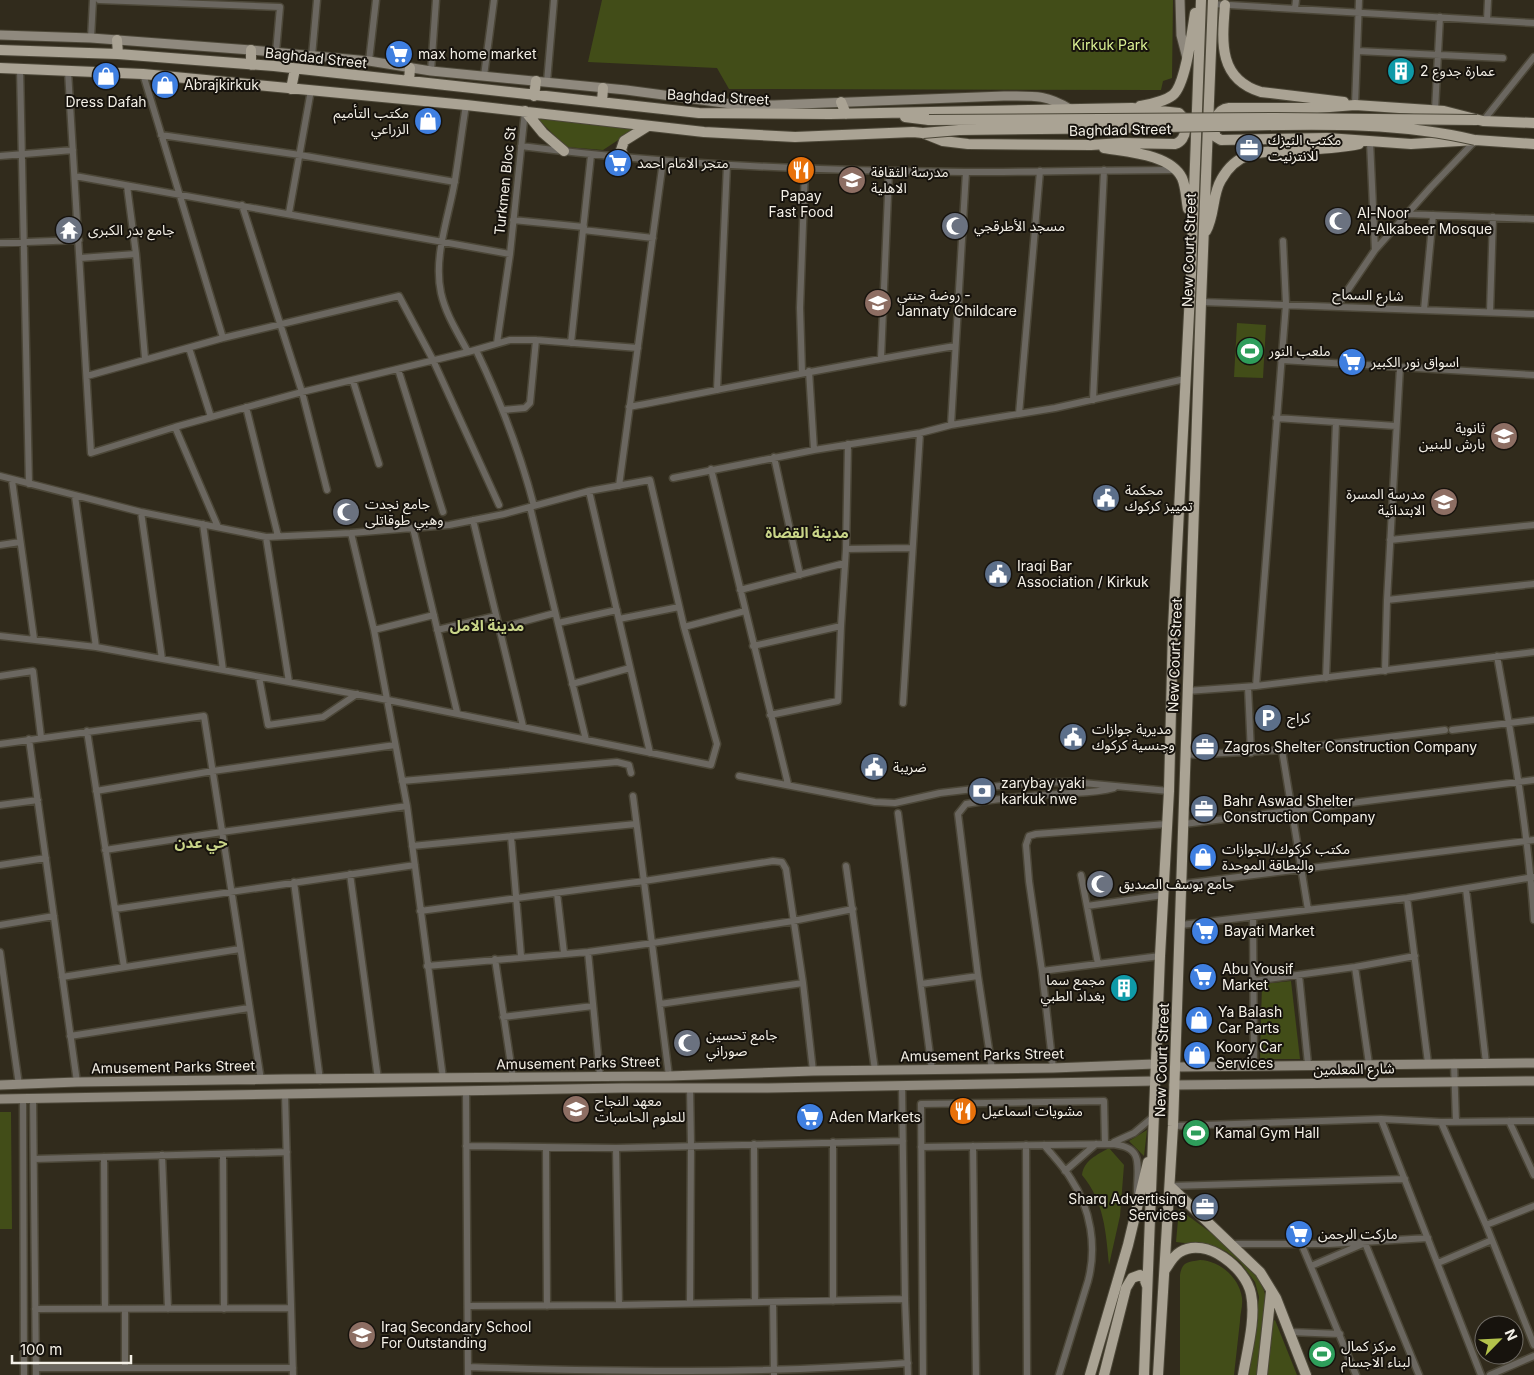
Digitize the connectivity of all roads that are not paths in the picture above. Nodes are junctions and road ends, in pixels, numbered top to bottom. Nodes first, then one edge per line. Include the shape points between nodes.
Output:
1 (93, 0) edge
2 (99, 0) edge
3 (317, 0) edge
4 (376, 0) edge
5 (436, 0) edge
6 (494, 0) edge
7 (554, 0) edge
8 (1180, 0) edge
9 (1199, 0) edge
10 (1296, 0) edge
11 (1359, 0) edge
12 (1488, 0) edge
13 (149, 1) edge
14 (1212, 2) edge
15 (1225, 2) edge
16 (1295, 9) junction
17 (1358, 12) junction
18 (1440, 17) junction
19 (1487, 20) junction
20 (1534, 22) edge
21 (0, 35) edge
22 (88, 38) junction
23 (117, 40) junction
24 (0, 50) edge
25 (251, 50) junction
26 (1357, 51) junction
27 (276, 52) junction
28 (118, 54) junction
29 (1438, 55) junction
30 (312, 56) junction
31 (1534, 57) edge
32 (1187, 58) junction
33 (1503, 58) dead end
34 (368, 61) junction
35 (251, 65) junction
36 (0, 68) edge
37 (410, 68) junction
38 (20, 69) junction
39 (295, 69) junction
40 (68, 71) junction
41 (431, 71) junction
42 (143, 74) junction
43 (484, 76) junction
44 (408, 81) junction
45 (536, 81) junction
46 (547, 82) junction
47 (603, 88) junction
48 (291, 89) junction
49 (311, 90) junction
50 (534, 96) junction
51 (602, 102) junction
52 (841, 102) junction
53 (466, 105) junction
54 (1355, 105) junction
55 (1132, 108) junction
56 (1070, 109) junction
57 (1436, 110) junction
58 (525, 112) junction
59 (892, 113) junction
60 (846, 114) junction
61 (1480, 120) junction
62 (1534, 123) edge
63 (648, 126) junction
64 (923, 134) junction
65 (161, 135) junction
66 (1476, 140) junction
67 (1370, 142) junction
68 (1534, 144) edge
69 (1091, 145) junction
70 (521, 146) junction
71 (73, 150) junction
72 (564, 151) junction
73 (591, 154) junction
74 (22, 155) junction
75 (0, 156) edge
76 (300, 156) junction
77 (624, 157) junction
78 (663, 161) junction
79 (727, 165) junction
80 (805, 168) junction
81 (1104, 170) junction
82 (1177, 170) junction
83 (889, 171) junction
84 (1040, 171) junction
85 (966, 172) junction
86 (75, 176) junction
87 (455, 182) junction
88 (127, 186) junction
89 (179, 196) junction
90 (242, 205) junction
91 (289, 213) junction
92 (1406, 214) junction
93 (1433, 215) junction
94 (1493, 217) junction
95 (1534, 219) edge
96 (513, 220) junction
97 (584, 228) junction
98 (1192, 236) junction
99 (1203, 236) junction
100 (653, 238) junction
101 (79, 240) junction
102 (1283, 241) dead end
103 (24, 242) junction
104 (442, 242) junction
105 (0, 243) edge
106 (1375, 250) junction
107 (136, 254) junction
108 (510, 254) junction
109 (80, 258) junction
110 (1200, 302) junction
111 (1286, 304) junction
112 (1337, 306) junction
113 (1424, 310) junction
114 (1490, 312) junction
115 (1534, 314) edge
116 (279, 324) junction
117 (223, 338) junction
118 (536, 340) junction
119 (497, 343) junction
120 (572, 343) junction
121 (955, 346) junction
122 (189, 348) junction
123 (638, 348) junction
124 (476, 350) junction
125 (468, 352) junction
126 (145, 358) junction
127 (881, 358) junction
128 (433, 360) junction
129 (1281, 360) junction
130 (1400, 367) junction
131 (398, 369) junction
132 (809, 371) junction
133 (802, 372) junction
134 (1534, 375) edge
135 (87, 376) junction
136 (1184, 379) junction
137 (353, 380) junction
138 (716, 390) junction
139 (302, 392) junction
140 (1093, 400) junction
141 (246, 408) junction
142 (629, 408) junction
143 (503, 410) junction
144 (1019, 414) junction
145 (211, 417) junction
146 (1276, 418) junction
147 (1336, 422) junction
148 (951, 425) junction
149 (1396, 426) junction
150 (175, 427) junction
151 (920, 433) junction
152 (848, 444) junction
153 (814, 450) junction
154 (774, 457) junction
155 (379, 464) dead end
156 (711, 469) junction
157 (0, 476) edge
158 (673, 478) dead end
159 (12, 480) junction
160 (29, 484) junction
161 (619, 486) junction
162 (327, 490) dead end
163 (589, 491) junction
164 (75, 496) junction
165 (499, 505) dead end
166 (532, 506) junction
167 (141, 512) junction
168 (443, 512) dead end
169 (473, 520) junction
170 (203, 524) junction
171 (1534, 525) edge
172 (218, 527) junction
173 (413, 528) junction
174 (351, 533) junction
175 (278, 536) junction
176 (266, 537) junction
177 (1390, 540) junction
178 (20, 542) junction
179 (0, 545) edge
180 (912, 548) junction
181 (846, 549) junction
182 (845, 563) junction
183 (800, 575) junction
184 (1534, 584) edge
185 (740, 590) junction
186 (1387, 600) junction
187 (679, 607) junction
188 (617, 610) junction
189 (745, 611) junction
190 (555, 613) junction
191 (434, 615) junction
192 (496, 616) junction
193 (619, 619) junction
194 (558, 623) junction
195 (841, 626) junction
196 (684, 627) junction
197 (499, 628) junction
198 (374, 630) junction
199 (437, 630) junction
200 (0, 636) edge
201 (34, 639) junction
202 (753, 646) junction
203 (96, 648) junction
204 (1534, 652) edge
205 (1497, 656) junction
206 (162, 659) junction
207 (630, 668) junction
208 (223, 670) junction
209 (1386, 670) junction
210 (0, 676) edge
211 (259, 676) junction
212 (1326, 678) junction
213 (289, 682) junction
214 (572, 684) junction
215 (1256, 686) junction
216 (1248, 687) junction
217 (1187, 691) junction
218 (357, 694) junction
219 (388, 700) junction
220 (903, 703) dead end
221 (457, 712) junction
222 (770, 715) junction
223 (1534, 720) edge
224 (1509, 723) junction
225 (523, 726) junction
226 (1444, 730) dead end
227 (1452, 730) dead end
228 (87, 731) junction
229 (41, 737) junction
230 (29, 739) junction
231 (586, 740) junction
232 (0, 744) edge
233 (395, 744) junction
234 (1282, 750) junction
235 (650, 753) junction
236 (1251, 753) junction
237 (1186, 755) junction
238 (213, 771) junction
239 (631, 773) dead end
240 (740, 776) dead end
241 (1534, 780) edge
242 (402, 781) junction
243 (1518, 782) junction
244 (788, 784) junction
245 (1118, 786) junction
246 (96, 791) junction
247 (1169, 791) junction
248 (633, 796) dead end
249 (38, 800) junction
250 (0, 805) edge
251 (407, 806) junction
252 (1292, 810) junction
253 (898, 813) dead end
254 (636, 824) junction
255 (1167, 824) junction
256 (1184, 824) junction
257 (222, 832) junction
258 (511, 836) junction
259 (1530, 841) edge
260 (412, 846) junction
261 (106, 850) junction
262 (46, 858) junction
263 (0, 864) edge
264 (414, 865) junction
265 (846, 866) dead end
266 (1302, 870) junction
267 (350, 874) junction
268 (1081, 875) dead end
269 (1533, 877) edge
270 (644, 881) junction
271 (294, 882) junction
272 (1182, 884) junction
273 (1466, 889) junction
274 (231, 891) junction
275 (557, 893) junction
276 (1163, 895) junction
277 (517, 898) junction
278 (1407, 898) junction
279 (1087, 906) junction
280 (115, 909) junction
281 (853, 910) junction
282 (1308, 910) junction
283 (420, 911) junction
284 (54, 916) junction
285 (1253, 917) junction
286 (1534, 920) edge
287 (793, 921) junction
288 (0, 925) edge
289 (1181, 925) junction
290 (653, 943) junction
291 (240, 949) junction
292 (0, 952) edge
293 (588, 952) junction
294 (564, 953) junction
295 (521, 956) junction
296 (1160, 956) junction
297 (1415, 956) junction
298 (496, 960) junction
299 (1098, 964) junction
300 (427, 966) junction
301 (124, 967) junction
302 (1355, 967) junction
303 (1042, 971) junction
304 (1299, 975) junction
305 (62, 976) junction
306 (978, 976) junction
307 (1254, 981) junction
308 (803, 982) junction
309 (920, 984) junction
310 (660, 1004) junction
311 (593, 1006) junction
312 (249, 1008) junction
313 (503, 1017) junction
314 (70, 1036) junction
315 (1454, 1063) junction
316 (1486, 1063) junction
317 (1534, 1063) edge
318 (1155, 1064) junction
319 (1308, 1064) junction
320 (1369, 1064) junction
321 (1428, 1064) junction
322 (1254, 1065) junction
323 (1175, 1067) junction
324 (1054, 1068) junction
325 (992, 1069) junction
326 (875, 1070) junction
327 (932, 1070) junction
328 (813, 1071) junction
329 (766, 1073) junction
330 (600, 1076) junction
331 (669, 1076) junction
332 (443, 1078) junction
333 (513, 1078) junction
334 (378, 1079) junction
335 (214, 1080) junction
336 (261, 1080) junction
337 (320, 1080) junction
338 (1155, 1081) junction
339 (1534, 1081) edge
340 (77, 1082) junction
341 (1454, 1082) junction
342 (0, 1085) edge
343 (19, 1085) junction
344 (1174, 1085) junction
345 (902, 1086) junction
346 (690, 1088) junction
347 (768, 1088) junction
348 (466, 1091) junction
349 (286, 1094) junction
350 (214, 1095) junction
351 (0, 1099) edge
352 (23, 1099) junction
353 (33, 1099) junction
354 (1153, 1117) junction
355 (1381, 1119) junction
356 (1508, 1121) junction
357 (1534, 1121) edge
358 (1442, 1122) junction
359 (1456, 1122) junction
360 (1173, 1126) junction
361 (903, 1141) junction
362 (833, 1142) junction
363 (1153, 1142) junction
364 (754, 1144) junction
365 (1096, 1144) junction
366 (1108, 1144) junction
367 (1044, 1145) junction
368 (466, 1146) junction
369 (691, 1146) junction
370 (973, 1146) junction
371 (1026, 1146) junction
372 (546, 1148) junction
373 (616, 1148) junction
374 (921, 1148) junction
375 (287, 1152) junction
376 (223, 1154) junction
377 (162, 1155) junction
378 (104, 1157) junction
379 (34, 1159) junction
380 (1065, 1171) junction
381 (1534, 1175) edge
382 (1405, 1179) junction
383 (1170, 1186) junction
384 (1137, 1202) junction
385 (1534, 1206) edge
386 (1486, 1225) junction
387 (1428, 1238) junction
388 (1492, 1240) junction
389 (1301, 1243) junction
390 (1365, 1243) junction
391 (1229, 1244) junction
392 (1438, 1263) junction
393 (1311, 1266) junction
394 (1165, 1271) junction
395 (1146, 1286) junction
396 (1272, 1291) junction
397 (905, 1299) junction
398 (755, 1302) junction
399 (773, 1302) junction
400 (833, 1302) junction
401 (690, 1303) junction
402 (619, 1305) junction
403 (468, 1306) junction
404 (547, 1306) junction
405 (105, 1308) junction
406 (291, 1308) junction
407 (35, 1309) junction
408 (125, 1309) junction
409 (168, 1309) junction
410 (224, 1309) junction
411 (1290, 1332) junction
412 (1340, 1334) junction
413 (1534, 1344) edge
414 (1534, 1356) edge
415 (908, 1363) junction
416 (468, 1367) junction
417 (126, 1368) junction
418 (293, 1371) edge
419 (36, 1372) edge
420 (774, 1372) edge
421 (24, 1375) edge
422 (468, 1375) edge
423 (908, 1375) edge
424 (923, 1375) edge
425 (976, 1375) edge
426 (1027, 1375) edge
427 (1060, 1375) edge
428 (1090, 1375) edge
429 (1104, 1375) edge
430 (1144, 1375) edge
431 (1158, 1375) edge
432 (1243, 1375) edge
433 (1262, 1375) edge
434 (1306, 1375) edge
435 (1356, 1375) edge
436 (1419, 1375) edge
437 (1481, 1375) edge
438 (1490, 1375) edge

1 - 22 street
2 - 13 street
3 - 30 street
4 - 34 street
5 - 41 street
6 - 43 street
7 - 46 street
8 - 32 main road via 1181,35
9 - 32 main road
9 - 98 main road, New Court Street
10 - 16 street
11 - 17 street
12 - 19 street
13 - 27 street via 280,7
14 - 15 street
14 - 99 main road, New Court Street
15 - 16 street
15 - 54 main road via 1222,35 1225,58 1229,69 1243,84 1261,92
16 - 17 street
17 - 18 street
17 - 26 street
18 - 19 street
18 - 29 street
19 - 20 street
21 - 22 main road
22 - 23 main road
23 - 25 main road
23 - 28 main road
24 - 28 main road, Baghdad Street
25 - 27 main road
25 - 35 main road
26 - 29 street
26 - 54 street
27 - 30 main road
28 - 35 main road, Baghdad Street
29 - 33 street
29 - 57 street
30 - 34 main road
31 - 61 street
32 - 55 main road via 1172,96
34 - 37 main road
35 - 39 main road, Baghdad Street
36 - 38 main road, Baghdad Street
37 - 41 main road
37 - 44 main road
38 - 40 main road, Baghdad Street
38 - 74 street
39 - 44 main road, Baghdad Street
39 - 48 main road
40 - 42 main road, Baghdad Street
40 - 71 street
41 - 43 main road
42 - 48 main road, Baghdad Street
42 - 65 street
43 - 45 main road
44 - 50 main road, Baghdad Street
45 - 46 main road
45 - 50 main road
46 - 47 main road
47 - 51 main road
47 - 52 main road via 740,105
48 - 49 main road, Baghdad Street
49 - 53 main road, Baghdad Street
49 - 76 street
50 - 51 main road, Baghdad Street
51 - 60 main road, Baghdad Street via 699,113
52 - 56 main road via 1039,96
52 - 60 main road
53 - 58 main road, Baghdad Street
53 - 87 street
54 - 57 main road
54 - 67 main road via 1225,108 1216,116 1214,131 1222,140 1328,138
55 - 56 main road, Baghdad Street
55 - 69 main road, Baghdad Street via 1179,113 1184,120 1184,138 1175,144
56 - 59 main road, Baghdad Street
57 - 61 main road
58 - 63 main road, Baghdad Street
58 - 70 street, Turkmen Bloc St
58 - 72 main road
59 - 60 main road, Baghdad Street
59 - 61 main road, bridge via 929,120
61 - 62 main road
63 - 64 main road, Baghdad Street via 795,137
63 - 77 main road via 624,141 621,150
64 - 66 main road, bridge via 959,130 1363,126 1438,132
64 - 69 main road, Baghdad Street via 968,144
65 - 76 street
65 - 89 street
66 - 67 main road via 1411,144
66 - 68 main road
66 - 92 street
67 - 99 main road via 1259,153 1240,160 1220,182 1213,214
67 - 106 street
69 - 82 main road via 1156,159
70 - 72 street
70 - 96 street, Turkmen Bloc St
71 - 74 street
71 - 86 street
72 - 73 street
73 - 77 street
73 - 97 street
74 - 75 street
74 - 103 street
76 - 87 street
76 - 91 street
77 - 78 street
78 - 79 street
78 - 100 street
79 - 80 street
79 - 138 street
80 - 83 street
80 - 133 street via 800,308
81 - 82 street
81 - 84 street
81 - 140 street
82 - 98 main road via 1183,181
83 - 85 street
83 - 127 street
84 - 85 street
84 - 144 street
85 - 121 street
86 - 88 street
86 - 101 street
87 - 104 street
88 - 89 street
88 - 107 street
89 - 90 street
89 - 117 street
90 - 91 street
90 - 116 street
91 - 104 street
92 - 93 street
92 - 106 street
93 - 94 street
93 - 113 street
94 - 95 street
94 - 114 street
96 - 97 street
96 - 108 street, Turkmen Bloc St
97 - 100 street
97 - 120 street
98 - 136 main road, New Court Street
99 - 110 main road, New Court Street
100 - 123 street
101 - 103 street
101 - 109 street
102 - 111 street
103 - 105 street
103 - 160 street
104 - 108 street
104 - 125 street via 440,272 445,308
106 - 112 street
107 - 109 street
107 - 126 street
108 - 119 street, Turkmen Bloc St
109 - 135 street
110 - 111 street, شارع السماح
110 - 217 main road, New Court Street
111 - 112 street, شارع السماح
111 - 129 street
112 - 113 street, شارع السماح
113 - 114 street, شارع السماح
114 - 115 street, شارع السماح
116 - 117 street
116 - 128 street via 399,296
116 - 139 street
117 - 122 street
118 - 119 street
118 - 120 street
118 - 143 street via 530,403 525,408
119 - 124 street
120 - 123 street
121 - 127 street
121 - 148 street
122 - 126 street
122 - 145 street
123 - 142 street
124 - 125 street
124 - 143 street
125 - 128 street
126 - 135 street
127 - 132 street
128 - 131 street
128 - 165 street
129 - 130 street
129 - 146 street
130 - 134 street
130 - 149 street
131 - 137 street
131 - 168 street
132 - 133 street
132 - 153 street
133 - 138 street
135 - 150 street via 91,453
136 - 140 street
136 - 247 main road, New Court Street
137 - 139 street
137 - 155 street
138 - 142 street
139 - 141 street
139 - 162 street
140 - 144 street
141 - 145 street
141 - 175 street
142 - 161 street
143 - 166 street via 518,450
144 - 148 street
145 - 150 street
146 - 147 street
146 - 215 street
147 - 149 street
147 - 212 street
148 - 151 street
149 - 177 street
150 - 172 street
151 - 152 street
151 - 180 street
152 - 153 street
152 - 181 street
153 - 154 street
154 - 156 street
154 - 183 street
156 - 158 street
156 - 185 street
157 - 159 street
159 - 160 street
159 - 178 street
160 - 164 street
161 - 163 street
161 - 187 street via 650,480
163 - 166 street
163 - 188 street
164 - 167 street
164 - 203 street
166 - 169 street
166 - 190 street
167 - 170 street
167 - 206 street
169 - 173 street
169 - 192 street
170 - 172 street
170 - 208 street
171 - 177 street
172 - 176 street
173 - 174 street
173 - 191 street
174 - 175 street
174 - 198 street
175 - 176 street
176 - 213 street
177 - 186 street
178 - 179 street
178 - 201 street
180 - 181 street
180 - 220 street
181 - 182 street
182 - 183 street
182 - 195 street
183 - 185 street
184 - 186 street
185 - 189 street
186 - 209 street
187 - 193 street
187 - 196 street
188 - 193 street
188 - 194 street
189 - 196 street
189 - 202 street
190 - 194 street
190 - 197 street
191 - 198 street
191 - 199 street
192 - 197 street
192 - 199 street
193 - 207 street
194 - 214 street
195 - 202 street
195 - 222 street via 838,701
196 - 235 street via 717,744 712,765
197 - 225 street
198 - 219 street
199 - 221 street
200 - 201 street
201 - 203 street
202 - 222 street
203 - 206 street
204 - 205 street
205 - 209 street
205 - 224 street
206 - 208 street
207 - 214 street
207 - 235 street
208 - 211 street
209 - 212 street
210 - 229 street via 33,671
211 - 213 street
211 - 218 street via 268,725 324,717
212 - 215 street
213 - 218 street
214 - 231 street
215 - 216 street
216 - 217 street
216 - 236 street
217 - 237 main road, New Court Street
218 - 219 street
219 - 221 street
219 - 233 street
221 - 225 street
222 - 244 street
223 - 224 street
224 - 227 street
224 - 243 street
225 - 231 street
226 - 234 street
228 - 229 street
228 - 238 street via 204,716
228 - 246 street
229 - 230 street
230 - 232 street
230 - 249 street
231 - 235 street
233 - 238 street
233 - 242 street
234 - 236 street
234 - 252 street
236 - 237 street
237 - 256 main road, New Court Street
238 - 246 street
238 - 257 street
239 - 242 street via 629,766 617,762
240 - 244 street
241 - 243 street
242 - 251 street
243 - 252 street
243 - 259 street
244 - 245 street via 875,802 895,803 940,792 1024,784 1072,782
245 - 247 street
245 - 306 street via 1097,793 992,799 966,804 958,814
246 - 261 street
247 - 255 main road, New Court Street
248 - 254 street
249 - 250 street
249 - 262 street
251 - 257 street
251 - 260 street
252 - 256 street
252 - 266 street
253 - 309 street
254 - 258 street
254 - 270 street
255 - 276 main road, New Court Street
255 - 303 street via 1029,836 1026,844 1029,881
256 - 272 main road, New Court Street
257 - 261 street
257 - 274 street
258 - 260 street
258 - 277 street
259 - 266 street
259 - 269 street
260 - 264 street
261 - 280 street
262 - 263 street
262 - 284 street
264 - 267 street
264 - 283 street
265 - 281 street
266 - 272 street
266 - 282 street
267 - 271 street
267 - 334 street
268 - 279 street
269 - 273 street
269 - 286 street
270 - 275 street
270 - 287 street via 782,862 786,869
270 - 290 street
271 - 274 street
271 - 337 street
272 - 289 main road, New Court Street
273 - 278 street
273 - 316 street
274 - 280 street
274 - 291 street
275 - 277 street
275 - 294 street
276 - 279 street
276 - 296 main road, New Court Street
277 - 283 street
277 - 295 street
278 - 282 street
278 - 297 street
279 - 299 street
280 - 301 street
281 - 287 street
281 - 326 street
282 - 285 street
283 - 300 street
284 - 288 street
284 - 305 street
285 - 289 street
285 - 307 street
287 - 290 street
287 - 308 street
289 - 323 main road, New Court Street
290 - 293 street
290 - 310 street
291 - 301 street
291 - 312 street
292 - 343 street
293 - 294 street
293 - 311 street
294 - 295 street
295 - 298 street
296 - 299 street
296 - 318 main road, New Court Street
297 - 302 street
297 - 321 street
298 - 300 street
298 - 313 street
299 - 303 street
300 - 332 street
301 - 305 street
302 - 304 street
302 - 320 street
303 - 324 street
304 - 307 street
304 - 319 street
305 - 314 street
306 - 309 street
306 - 325 street
307 - 322 street
308 - 310 street
308 - 328 street
309 - 327 street
310 - 331 street
311 - 313 street
311 - 330 street
312 - 314 street
312 - 336 street
313 - 333 street
314 - 340 street
315 - 316 main road, شارع المعلمين
315 - 321 main road, شارع المعلمين
315 - 341 street
316 - 317 main road, شارع المعلمين
318 - 324 main road, Amusement Parks Street
318 - 338 main road, New Court Street
319 - 320 main road, شارع المعلمين
319 - 322 main road, شارع المعلمين
320 - 321 main road, شارع المعلمين
322 - 323 main road, شارع المعلمين
323 - 344 main road, New Court Street
324 - 325 main road, Amusement Parks Street
325 - 327 main road, Amusement Parks Street
326 - 327 main road, Amusement Parks Street
326 - 328 main road, Amusement Parks Street
328 - 329 main road, Amusement Parks Street
329 - 331 main road, Amusement Parks Street
329 - 347 main road
330 - 331 main road, Amusement Parks Street
330 - 333 main road, Amusement Parks Street
332 - 333 main road, Amusement Parks Street
332 - 334 main road, Amusement Parks Street
334 - 337 main road, Amusement Parks Street
335 - 336 main road, Amusement Parks Street
335 - 340 main road, Amusement Parks Street
335 - 350 main road
336 - 337 main road, Amusement Parks Street
338 - 345 main road, Amusement Parks Street
338 - 354 main road, New Court Street
339 - 341 main road, شارع المعلمين
340 - 343 main road, Amusement Parks Street
341 - 344 main road, شارع المعلمين
341 - 359 street
342 - 343 main road, Amusement Parks Street
344 - 360 main road, New Court Street
345 - 347 main road, Amusement Parks Street
345 - 361 street
346 - 347 main road, Amusement Parks Street
346 - 348 main road, Amusement Parks Street
346 - 369 street
348 - 349 main road, Amusement Parks Street
348 - 368 street
349 - 350 main road, Amusement Parks Street
349 - 375 street
350 - 353 main road, Amusement Parks Street
351 - 352 main road, Amusement Parks Street
352 - 353 main road, Amusement Parks Street
352 - 421 street
353 - 379 street
354 - 363 main road, New Court Street
354 - 366 street via 1134,1133
355 - 358 street
355 - 360 street
355 - 382 street
356 - 357 street
356 - 359 street
356 - 381 street
358 - 359 street
358 - 386 street
360 - 383 main road, New Court Street
361 - 362 street
361 - 397 street
362 - 364 street
362 - 400 street
363 - 384 main road
363 - 395 main road, New Court Street
364 - 369 street
364 - 398 street
365 - 366 street
365 - 367 street
365 - 380 street
366 - 374 street via 1104,1101 921,1104
366 - 384 street via 1126,1146 1135,1153
367 - 371 street
367 - 380 street
368 - 372 street
368 - 403 street
369 - 373 street
369 - 401 street
370 - 371 street
370 - 374 street
370 - 425 street
371 - 426 street
372 - 373 street
372 - 404 street
373 - 402 street
374 - 424 street
375 - 376 street
375 - 406 street
376 - 377 street
376 - 410 street
377 - 378 street
377 - 409 street
378 - 379 street
378 - 405 street
379 - 407 street
380 - 427 street via 1086,1210 1092,1261
382 - 383 street
382 - 387 street
383 - 391 main road
383 - 394 main road, New Court Street
384 - 428 main road
385 - 386 street
386 - 388 street
387 - 390 street
387 - 392 street
388 - 392 street
388 - 413 street
389 - 390 street
389 - 391 street
389 - 393 street
390 - 393 street
390 - 436 street
391 - 396 main road via 1254,1265
392 - 437 street
393 - 412 street
394 - 431 main road, New Court Street
394 - 432 main road via 1179,1252 1191,1248 1214,1253 1230,1261 1245,1277 1252,1306
395 - 429 main road via 1140,1275 1129,1282
395 - 430 main road, New Court Street
396 - 411 main road
396 - 433 main road
397 - 400 street
397 - 415 street
398 - 399 street
398 - 401 street
399 - 400 street
399 - 420 street
401 - 402 street
402 - 404 street
403 - 404 street
403 - 416 street
405 - 407 street
405 - 408 street
406 - 410 street
406 - 418 street
407 - 419 street
408 - 409 street
408 - 417 street
409 - 410 street
411 - 412 street
411 - 434 main road
412 - 435 street
414 - 438 street
415 - 420 street
415 - 423 street
416 - 420 street
416 - 422 street
417 - 418 street
417 - 419 street

